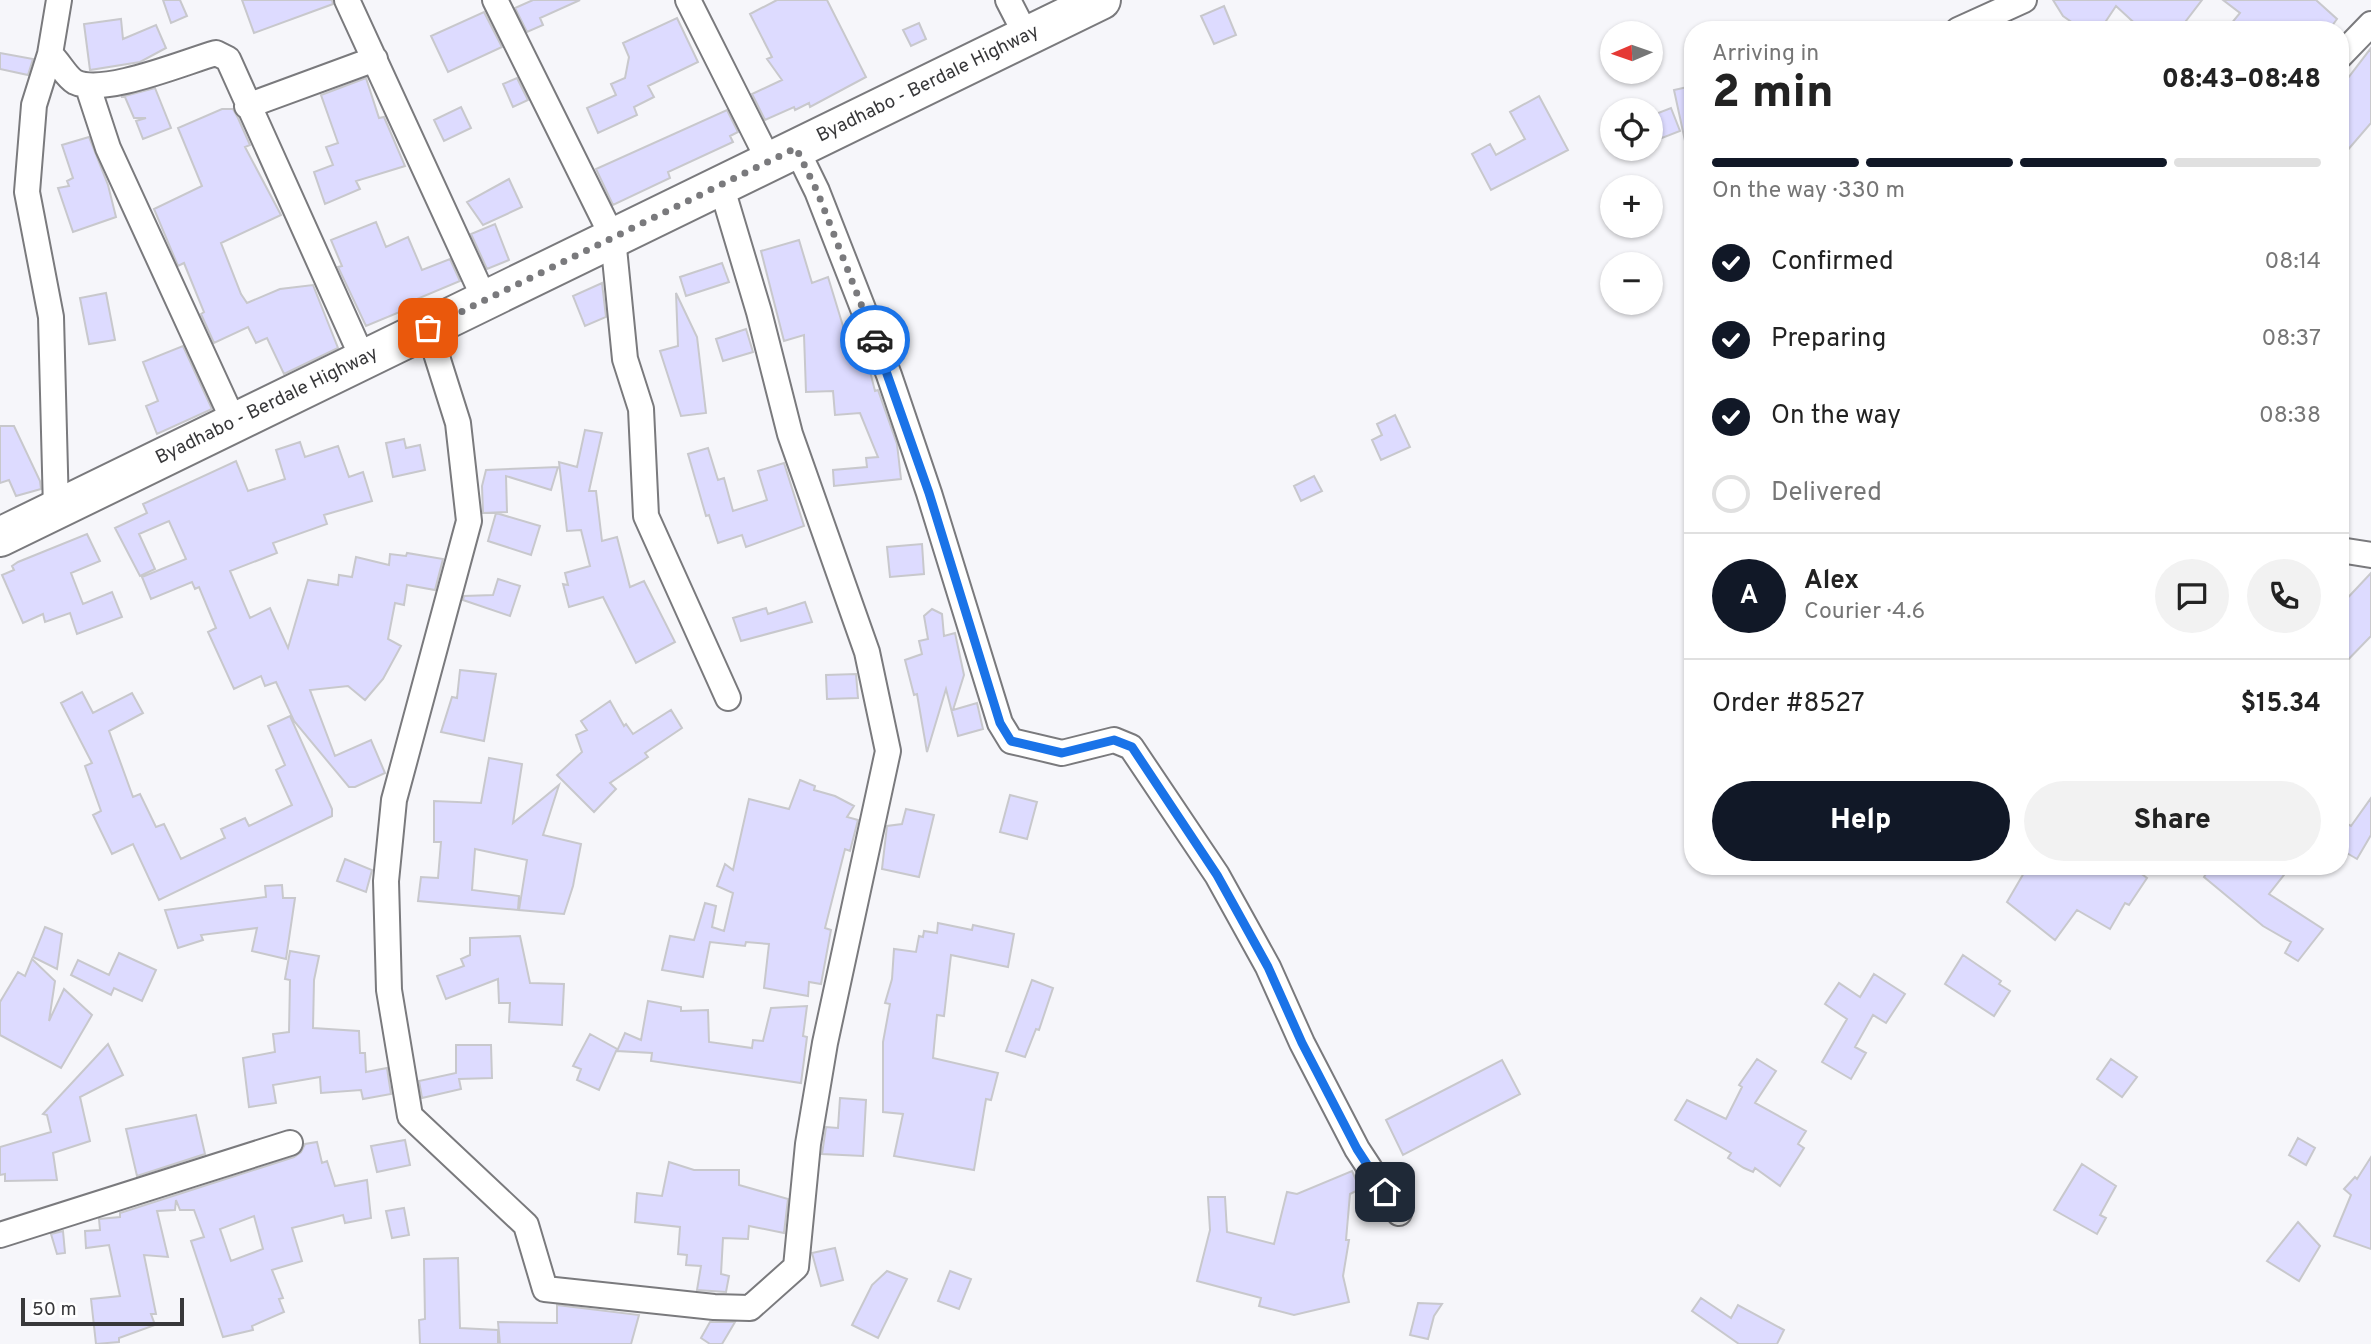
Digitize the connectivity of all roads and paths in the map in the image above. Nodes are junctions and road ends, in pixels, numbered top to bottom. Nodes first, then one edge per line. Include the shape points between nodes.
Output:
1 (60, 0) edge
2 (346, 0) edge
3 (495, 0) edge
4 (688, 0) edge
5 (1008, 0) edge
6 (1101, 0) edge
7 (2024, 0) edge
8 (1978, 21) edge
9 (2371, 23) edge
10 (1026, 36) junction
11 (2349, 46) edge
12 (50, 54) junction
13 (375, 59) junction
14 (88, 87) junction
15 (247, 106) junction
16 (783, 155) junction
17 (721, 185) junction
18 (613, 238) junction
19 (485, 300) junction
20 (428, 328) junction
21 (363, 359) junction
22 (234, 422) junction
23 (56, 509) junction
24 (0, 537) edge
25 (2349, 551) edge
26 (2371, 555) edge
27 (727, 698) dead end
28 (290, 1143) dead end
29 (1399, 1213) dead end
30 (0, 1235) edge

1 - 12 street
2 - 13 street
3 - 18 street
4 - 16 street
5 - 10 street
6 - 10 main road, Byadhabo - Berdale Highway
7 - 8 street
9 - 11 street
10 - 16 main road, Byadhabo - Berdale Highway
12 - 14 street via 72,80
12 - 23 street via 34,105 27,192 51,317
13 - 15 street
13 - 19 street
14 - 15 street via 216,52 228,59
14 - 22 street via 108,148
15 - 21 street
16 - 17 main road, Byadhabo - Berdale Highway
16 - 29 street via 817,191 889,375 1000,723 1011,741 1062,753 1114,740 1132,747 1217,875 1268,967 1357,1149
17 - 18 main road, Byadhabo - Berdale Highway
17 - 20 street via 790,434 867,652 888,751 807,1144 796,1267 750,1308 545,1289 526,1225 410,1116 389,990 386,881 394,800 469,521 458,423
18 - 19 main road, Byadhabo - Berdale Highway
18 - 27 street via 625,359 641,410 646,516
19 - 20 main road, Byadhabo - Berdale Highway
20 - 21 main road, Byadhabo - Berdale Highway
21 - 22 main road, Byadhabo - Berdale Highway
22 - 23 main road, Byadhabo - Berdale Highway
23 - 24 main road, Byadhabo - Berdale Highway
25 - 26 street
28 - 30 street

